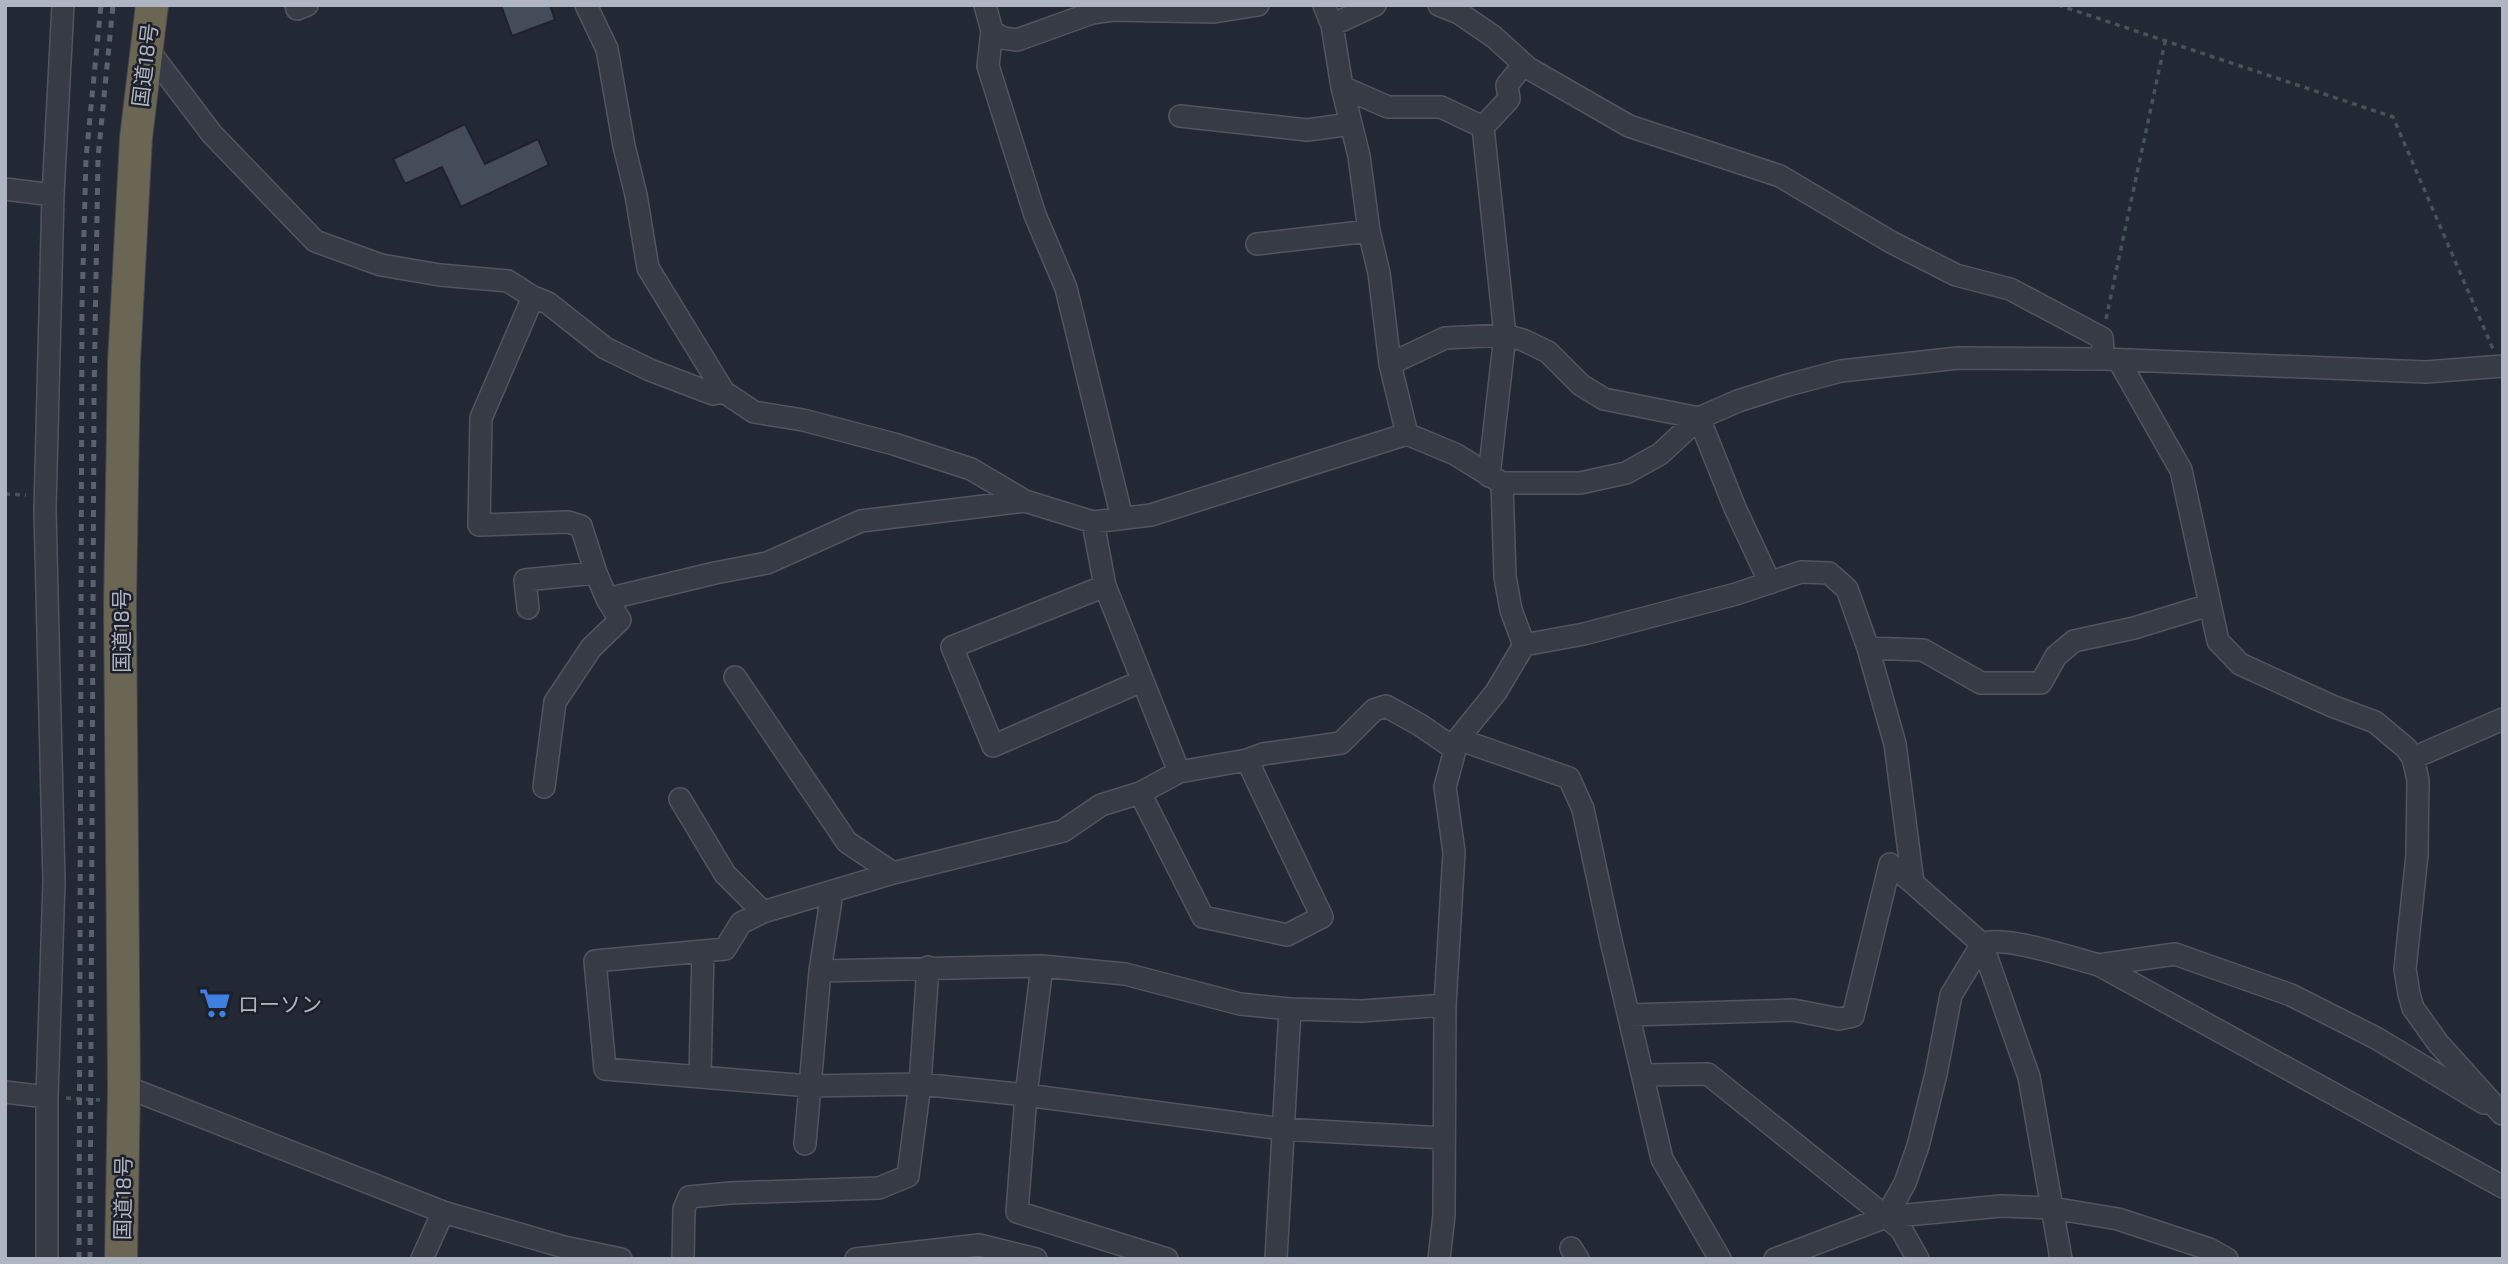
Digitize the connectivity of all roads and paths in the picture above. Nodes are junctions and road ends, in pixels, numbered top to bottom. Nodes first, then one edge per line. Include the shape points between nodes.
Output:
1 (62, 5) edge
2 (152, 5) edge
3 (296, 5) edge
4 (307, 5) edge
5 (586, 5) edge
6 (985, 5) edge
7 (1258, 5) edge
8 (1375, 5) edge
9 (2058, 5) edge
10 (1449, 9) edge
11 (1328, 15) edge
12 (992, 32) junction
13 (2165, 42) junction
14 (146, 47) junction
15 (1524, 64) junction
16 (1342, 87) junction
17 (1180, 116) dead end
18 (1351, 124) junction
19 (1483, 127) junction
20 (5, 189) edge
21 (53, 195) junction
22 (1369, 231) junction
23 (1257, 244) dead end
24 (533, 297) junction
25 (1505, 335) junction
26 (2108, 353) junction
27 (1390, 364) junction
28 (2502, 367) edge
29 (724, 393) junction
30 (1699, 418) junction
31 (1407, 434) junction
32 (1496, 479) junction
33 (1025, 501) junction
34 (1122, 518) junction
35 (1093, 522) junction
36 (596, 573) junction
37 (1770, 583) junction
38 (1105, 586) junction
39 (607, 599) junction
40 (2209, 605) junction
41 (528, 608) dead end
42 (1524, 645) junction
43 (1868, 648) junction
44 (735, 677) dead end
45 (1143, 681) junction
46 (2503, 719) edge
47 (1456, 744) junction
48 (2413, 758) junction
49 (1247, 760) junction
50 (1179, 772) junction
51 (544, 787) dead end
52 (1140, 793) junction
53 (680, 799) dead end
54 (893, 873) junction
55 (1913, 883) junction
56 (832, 892) junction
57 (763, 912) junction
58 (1982, 944) junction
59 (703, 951) junction
60 (2099, 965) junction
61 (1042, 966) junction
62 (928, 967) junction
63 (820, 971) junction
64 (1445, 1005) junction
65 (1290, 1009) junction
66 (1629, 1015) junction
67 (1644, 1075) junction
68 (700, 1076) junction
69 (920, 1084) junction
70 (809, 1086) junction
71 (5, 1092) edge
72 (124, 1094) junction
73 (1026, 1096) junction
74 (47, 1097) junction
75 (2502, 1114) edge
76 (1282, 1129) junction
77 (1444, 1138) junction
78 (805, 1144) dead end
79 (2503, 1187) edge
80 (2052, 1208) junction
81 (443, 1212) junction
82 (1886, 1217) junction
83 (47, 1259) edge
84 (121, 1259) edge
85 (422, 1259) edge
86 (621, 1259) edge
87 (684, 1259) edge
88 (856, 1259) edge
89 (1036, 1259) edge
90 (1167, 1259) edge
91 (1276, 1259) edge
92 (1439, 1259) edge
93 (1720, 1259) edge
94 (1775, 1259) edge
95 (1918, 1259) edge
96 (2061, 1259) edge
97 (2227, 1259) edge

1 - 21 street
2 - 14 highway, 国道18号
3 - 4 street via 297,9
5 - 29 street via 607,49 648,268
6 - 12 street
7 - 12 street via 1214,12 1092,13 1017,40
8 - 11 street
9 - 13 path
10 - 15 street via 1494,37
11 - 16 street
12 - 34 street via 988,66 1035,215 1066,288
13 - 26 path
13 - 28 path via 2393,117
14 - 24 street via 212,134 314,242 381,265 508,281
14 - 72 highway, 国道18号 via 136,138 124,362 120,620
15 - 19 street via 1507,85 1509,99
15 - 26 street via 1629,126 1780,176 1956,275 2010,289
16 - 18 street
16 - 19 street via 1388,107 1441,107
17 - 18 street via 1307,130
18 - 22 street
19 - 25 street
20 - 21 street
21 - 74 street via 45,510 54,882
22 - 23 street
22 - 27 street
24 - 29 street via 548,303 605,348 713,394
24 - 36 street via 481,418 479,525 568,522 581,526
25 - 27 street via 1445,338
25 - 30 street via 1548,352 1581,385 1604,399
25 - 32 street
26 - 28 street via 2426,372
26 - 30 street via 1958,359 1841,372 1776,389
26 - 40 street via 2180,470
27 - 31 street
29 - 33 street via 754,412 894,444 971,470
30 - 32 street via 1660,454 1626,473 1580,483
30 - 37 street
31 - 32 street via 1455,454
31 - 34 street via 1151,515
32 - 42 street via 1505,577
33 - 35 street
33 - 39 street via 861,521 767,563
34 - 35 street
35 - 38 street
36 - 39 street
36 - 41 street via 525,580
37 - 42 street via 1584,634
37 - 43 street via 1801,572 1829,573 1847,589
38 - 45 street
38 - 45 street via 951,647 993,746
39 - 51 street via 620,620 591,648 555,702
40 - 43 street via 2074,641 2056,656 2042,683 1981,683 1923,650
40 - 48 street via 2218,641 2240,664 2375,722
42 - 47 street via 1496,692
43 - 55 street via 1895,744
44 - 54 street via 847,842
45 - 50 street
46 - 48 street
47 - 49 street via 1386,706 1374,710 1341,743
47 - 64 street via 1445,787 1454,852
47 - 66 street via 1569,778 1583,809
48 - 75 street via 2418,780 2417,855 2405,969 2409,994 2413,1008 2438,1043
49 - 50 street
49 - 52 street via 1322,918 1287,935 1203,917
50 - 52 street
52 - 54 street via 1101,805 1063,831
53 - 57 street via 725,874
54 - 56 street
55 - 58 street
55 - 66 street via 1890,864 1853,1016 1839,1019 1793,1010
56 - 57 street
56 - 63 street
57 - 59 street via 741,923 725,950
58 - 60 street via 1990,940 2039,948
58 - 80 street via 2029,1077
58 - 82 street via 1951,995 1918,1146
59 - 68 street
59 - 68 street via 595,961 605,1069
60 - 75 street via 2175,954 2291,995 2376,1038
60 - 79 street
61 - 62 street
61 - 65 street via 1125,974 1240,1004
61 - 73 street
62 - 63 street
62 - 69 street
63 - 70 street
64 - 65 street via 1362,1011
64 - 77 street
65 - 76 street
66 - 67 street
67 - 82 street via 1707,1074
67 - 93 street via 1662,1159
68 - 70 street
69 - 70 street
69 - 73 street
69 - 87 street via 908,1176 879,1188 689,1197 684,1209
70 - 78 street
71 - 74 street
72 - 74 path
72 - 81 street
72 - 84 highway, 国道18号
73 - 76 street
73 - 90 street via 1017,1212
74 - 83 street
76 - 77 street
76 - 91 street
77 - 92 street
80 - 82 street via 2001,1206
80 - 96 street
80 - 97 street via 2118,1219
81 - 85 street
81 - 86 street
82 - 94 street
82 - 95 street via 1901,1228
88 - 89 street via 979,1245

